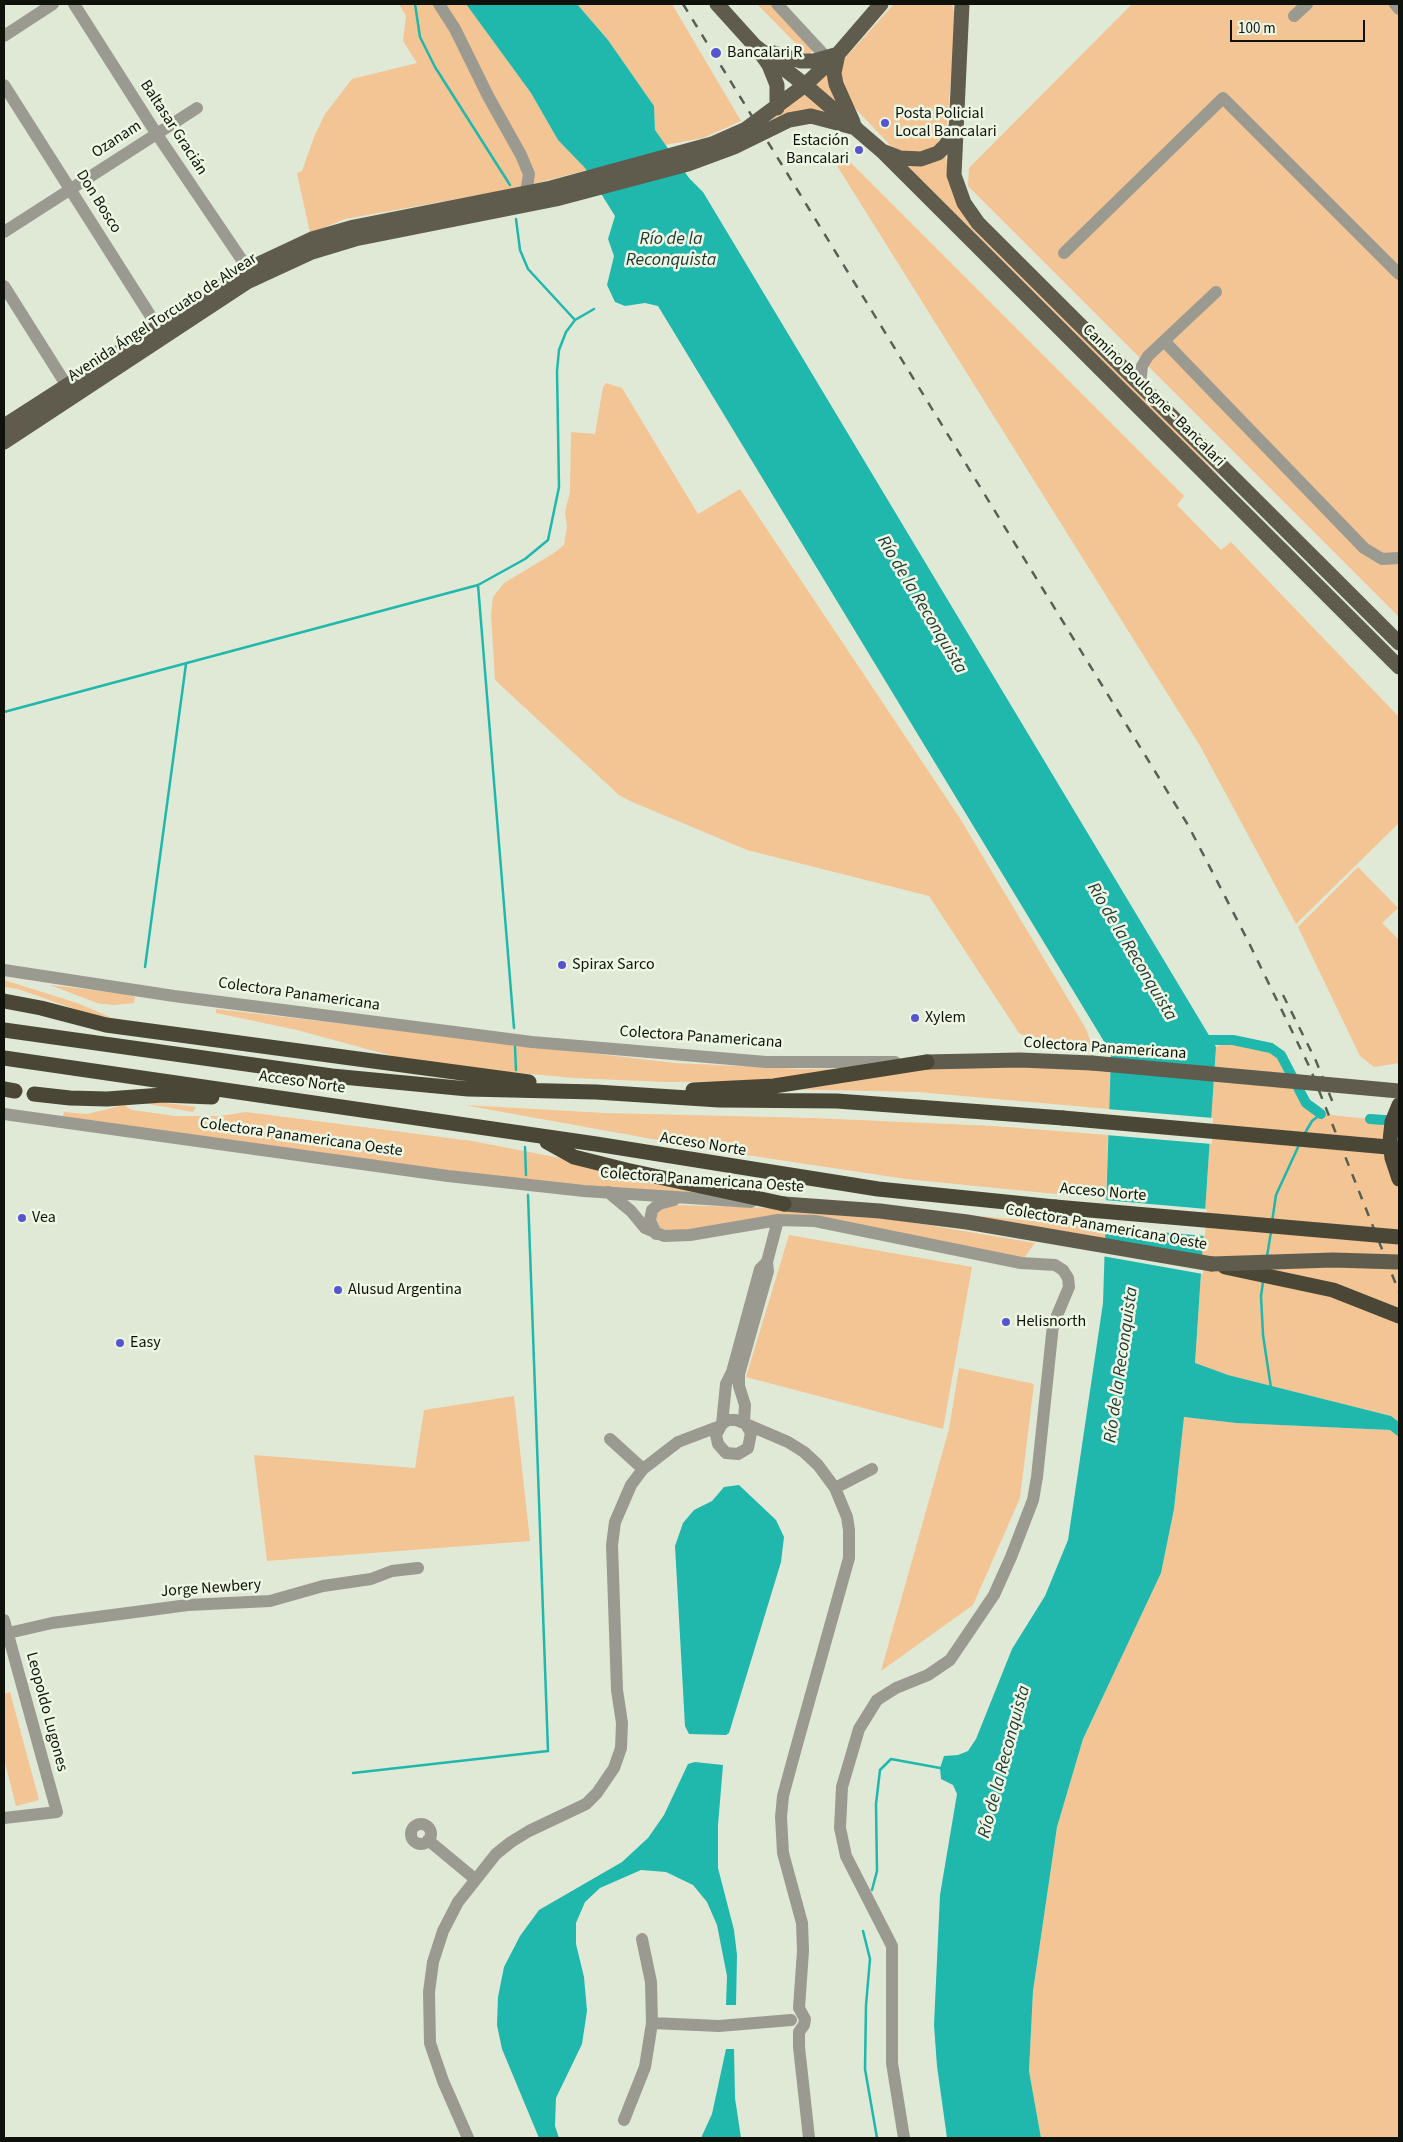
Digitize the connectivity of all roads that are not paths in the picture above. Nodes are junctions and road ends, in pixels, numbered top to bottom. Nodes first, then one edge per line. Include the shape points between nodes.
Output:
1 (53, 4) edge
2 (74, 4) edge
3 (439, 4) edge
4 (718, 4) edge
5 (778, 4) edge
6 (881, 4) edge
7 (1307, 4) edge
8 (1395, 4) edge
9 (960, 7) edge
10 (1399, 9) edge
11 (1294, 16) dead end
12 (4, 36) edge
13 (755, 46) junction
14 (833, 56) junction
15 (4, 85) edge
16 (805, 85) junction
17 (197, 108) dead end
18 (777, 108) junction
19 (856, 128) junction
20 (955, 128) junction
21 (156, 133) junction
22 (882, 151) junction
23 (685, 158) junction
24 (581, 186) junction
25 (70, 189) junction
26 (526, 193) junction
27 (4, 232) edge
28 (1064, 253) dead end
29 (248, 269) junction
30 (1399, 274) edge
31 (4, 286) edge
32 (1216, 292) dead end
33 (161, 333) junction
34 (1164, 341) junction
35 (1140, 384) junction
36 (66, 386) junction
37 (4, 426) edge
38 (4, 442) edge
39 (1399, 558) edge
40 (1399, 643) edge
41 (1399, 667) edge
42 (4, 970) edge
43 (4, 1002) edge
44 (4, 1030) edge
45 (4, 1058) edge
46 (928, 1062) junction
47 (4, 1063) edge
48 (56, 1067) junction
49 (1399, 1091) edge
50 (596, 1092) junction
51 (34, 1094) dead end
52 (291, 1099) junction
53 (1398, 1107) edge
54 (4, 1114) edge
55 (538, 1137) junction
56 (1399, 1148) edge
57 (1399, 1179) edge
58 (608, 1192) junction
59 (681, 1198) junction
60 (784, 1204) junction
61 (778, 1220) junction
62 (656, 1234) junction
63 (1399, 1237) edge
64 (1399, 1262) edge
65 (1212, 1264) junction
66 (1399, 1316) edge
67 (733, 1385) junction
68 (745, 1423) junction
69 (721, 1425) junction
70 (698, 1435) junction
71 (772, 1435) junction
72 (610, 1439) dead end
73 (751, 1442) junction
74 (718, 1444) junction
75 (643, 1469) junction
76 (872, 1469) dead end
77 (836, 1488) junction
78 (418, 1568) dead end
79 (4, 1620) edge
80 (6, 1633) edge
81 (4, 1818) edge
82 (428, 1840) dead end
83 (475, 1878) junction
84 (642, 1939) dead end
85 (799, 2008) junction
86 (791, 2020) junction
87 (652, 2023) junction
88 (799, 2032) junction
89 (624, 2120) dead end
90 (468, 2138) edge
91 (809, 2138) edge
92 (904, 2138) edge

1 - 12 street
2 - 21 street, Baltasar Gracián
3 - 26 street via 521,155 529,174
4 - 13 main road
5 - 14 street
6 - 14 main road
7 - 11 street
8 - 10 street
9 - 20 main road, Camino Boulogne - Bancalari
13 - 14 main road via 793,60 814,61
13 - 16 main road, Camino Boulogne - Bancalari
13 - 18 main road via 774,77
14 - 16 main road
14 - 19 main road via 836,84
15 - 25 street, Don Bosco
16 - 18 main road
16 - 19 main road, Camino Boulogne - Bancalari
17 - 21 street, Ozanam
18 - 23 main road via 746,129
19 - 22 main road, Camino Boulogne - Bancalari
19 - 23 main road via 811,116 789,120 734,147
20 - 22 main road via 938,153 921,160 900,158
20 - 35 main road, Camino Boulogne - Bancalari via 954,175 957,188 978,223
21 - 25 street, Ozanam
21 - 29 street, Baltasar Gracián
22 - 41 main road, Camino Boulogne - Bancalari
23 - 24 main road
24 - 26 main road, Avenida Ángel Torcuato de Alvear
24 - 33 main road, Avenida Ángel Torcuato de Alvear via 330,246 296,258 247,282
25 - 27 street, Ozanam
25 - 33 street, Don Bosco
26 - 29 main road, Avenida Ángel Torcuato de Alvear via 333,232 284,250
28 - 30 street via 1223,98
29 - 33 main road, Avenida Ángel Torcuato de Alvear
31 - 36 street
32 - 34 street
33 - 36 main road, Avenida Ángel Torcuato de Alvear
33 - 38 main road, Avenida Ángel Torcuato de Alvear
34 - 35 street via 1142,366
34 - 39 street via 1364,548 1382,559
35 - 40 main road, Camino Boulogne - Bancalari
36 - 37 main road, Avenida Ángel Torcuato de Alvear
42 - 46 street, Colectora Panamericana via 472,1036 766,1062
43 - 50 highway via 106,1025
44 - 50 highway, Acceso Norte via 332,1076 468,1089
45 - 48 highway, Acceso Norte
46 - 49 main road, Colectora Panamericana, bridge via 1020,1060 1092,1063
46 - 50 highway via 774,1086
47 - 48 highway
48 - 52 highway, Acceso Norte
50 - 56 highway, Acceso Norte, bridge via 719,1100 837,1101
51 - 52 highway via 107,1099 163,1095
52 - 55 highway, Acceso Norte
53 - 57 highway via 1391,1129 1391,1153
54 - 58 street, Colectora Panamericana Oeste via 400,1170
55 - 60 highway via 574,1157 678,1183
55 - 63 highway, Acceso Norte, bridge via 878,1189
58 - 59 street, Colectora Panamericana Oeste
58 - 62 street via 645,1228
59 - 60 street, Colectora Panamericana Oeste
59 - 62 street via 659,1204 652,1210 650,1220
60 - 65 main road, Colectora Panamericana Oeste via 910,1214
61 - 62 street via 680,1236
61 - 67 street via 767,1262 768,1271 739,1374
61 - 92 street via 815,1221 996,1258 1055,1265 1063,1270 1069,1283 1053,1326 1033,1500 1008,1564 985,1609 950,1660 928,1675 877,1700 858,1729 842,1787 839,1818 844,1849 855,1877 892,1946 892,2063
64 - 65 main road, Colectora Panamericana Oeste, bridge via 1341,1260
65 - 66 highway, bridge via 1333,1290
67 - 68 street via 745,1405
67 - 69 street
68 - 69 street via 728,1420
68 - 71 street
68 - 73 street via 751,1432
69 - 70 street
69 - 74 street via 716,1435
70 - 74 street via 709,1436
70 - 75 street via 678,1442
71 - 73 street
71 - 77 street via 804,1452
72 - 75 street
73 - 74 street via 738,1454 726,1453
75 - 83 street via 622,1503 612,1545 617,1690 622,1723 621,1748 614,1768 586,1804 510,1842
76 - 77 street
77 - 85 street via 846,1517 849,1558 796,1748 781,1817 784,1853 802,1923
78 - 80 street, Jorge Newbery via 322,1586 270,1601 188,1605 52,1623
79 - 80 street, Leopoldo Lugones
80 - 81 street, Leopoldo Lugones via 57,1812
82 - 83 street
83 - 90 street via 443,1931 433,1962 428,2017 435,2060
84 - 87 street via 651,1982
85 - 86 street
85 - 88 street via 805,2019
86 - 87 street via 719,2026
86 - 88 street
87 - 89 street via 645,2067
88 - 91 street

